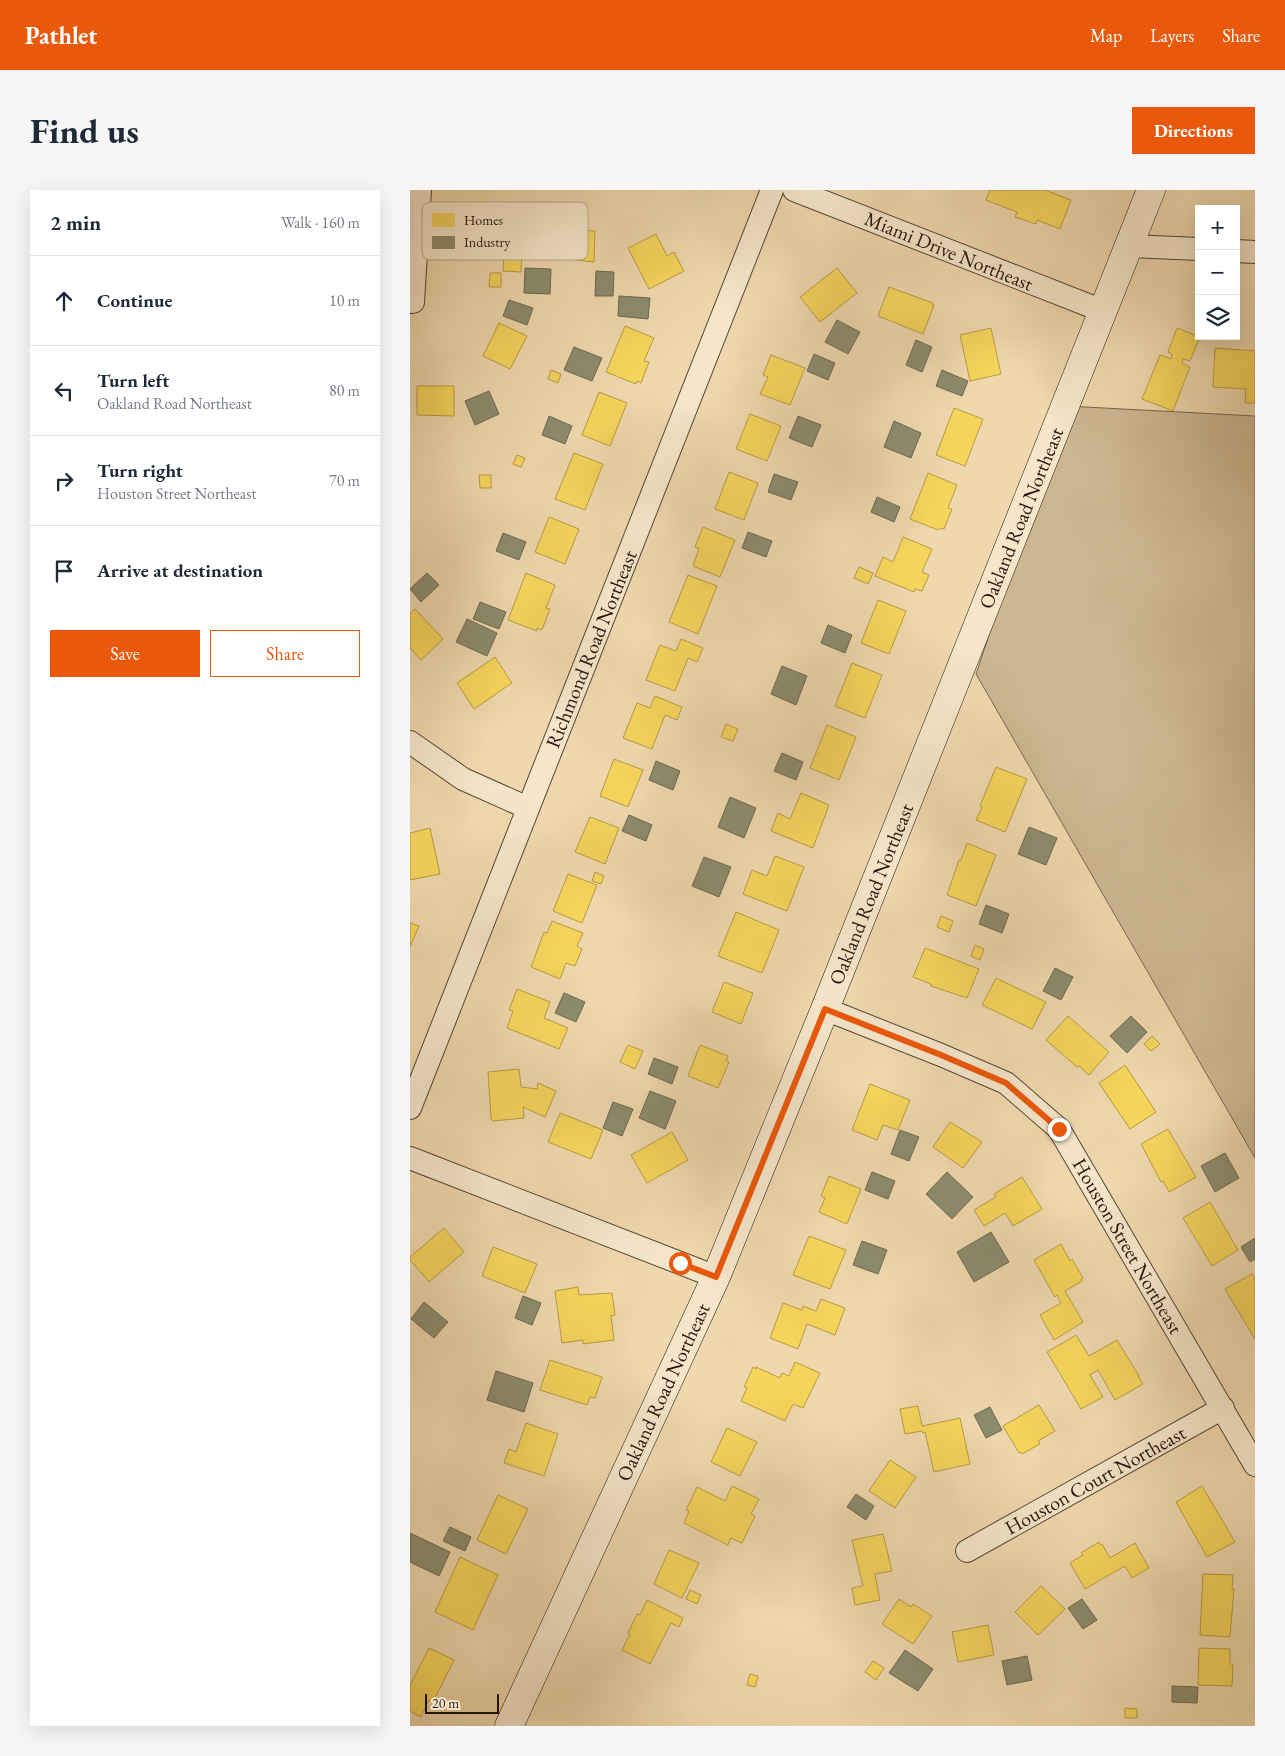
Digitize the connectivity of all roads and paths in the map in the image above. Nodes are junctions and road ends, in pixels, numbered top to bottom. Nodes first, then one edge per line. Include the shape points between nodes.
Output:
1 (420, 190) edge
2 (772, 190) edge
3 (794, 190) edge
4 (1151, 190) edge
5 (1130, 246) junction
6 (1195, 249) edge
7 (1240, 251) edge
8 (1255, 252) edge
9 (413, 302) dead end
10 (1103, 312) junction
11 (410, 742) edge
12 (528, 808) junction
13 (825, 1009) junction
14 (410, 1108) edge
15 (410, 1158) edge
16 (716, 1277) junction
17 (1223, 1408) junction
18 (1255, 1465) edge
19 (967, 1551) dead end
20 (509, 1726) edge

1 - 9 street
2 - 12 street, Richmond Road Northeast
3 - 10 street, Miami Drive Northeast
4 - 5 main road, Oakland Road Northeast
5 - 6 street
5 - 10 main road, Oakland Road Northeast
7 - 8 street
10 - 13 main road, Oakland Road Northeast
11 - 12 street via 463,779
12 - 14 street, Richmond Road Northeast
13 - 16 main road, Oakland Road Northeast
13 - 17 street, Houston Street Northeast via 1006,1083 1059,1129
15 - 16 street
16 - 20 main road, Oakland Road Northeast
17 - 18 street, Houston Street Northeast
17 - 19 street, Houston Court Northeast

